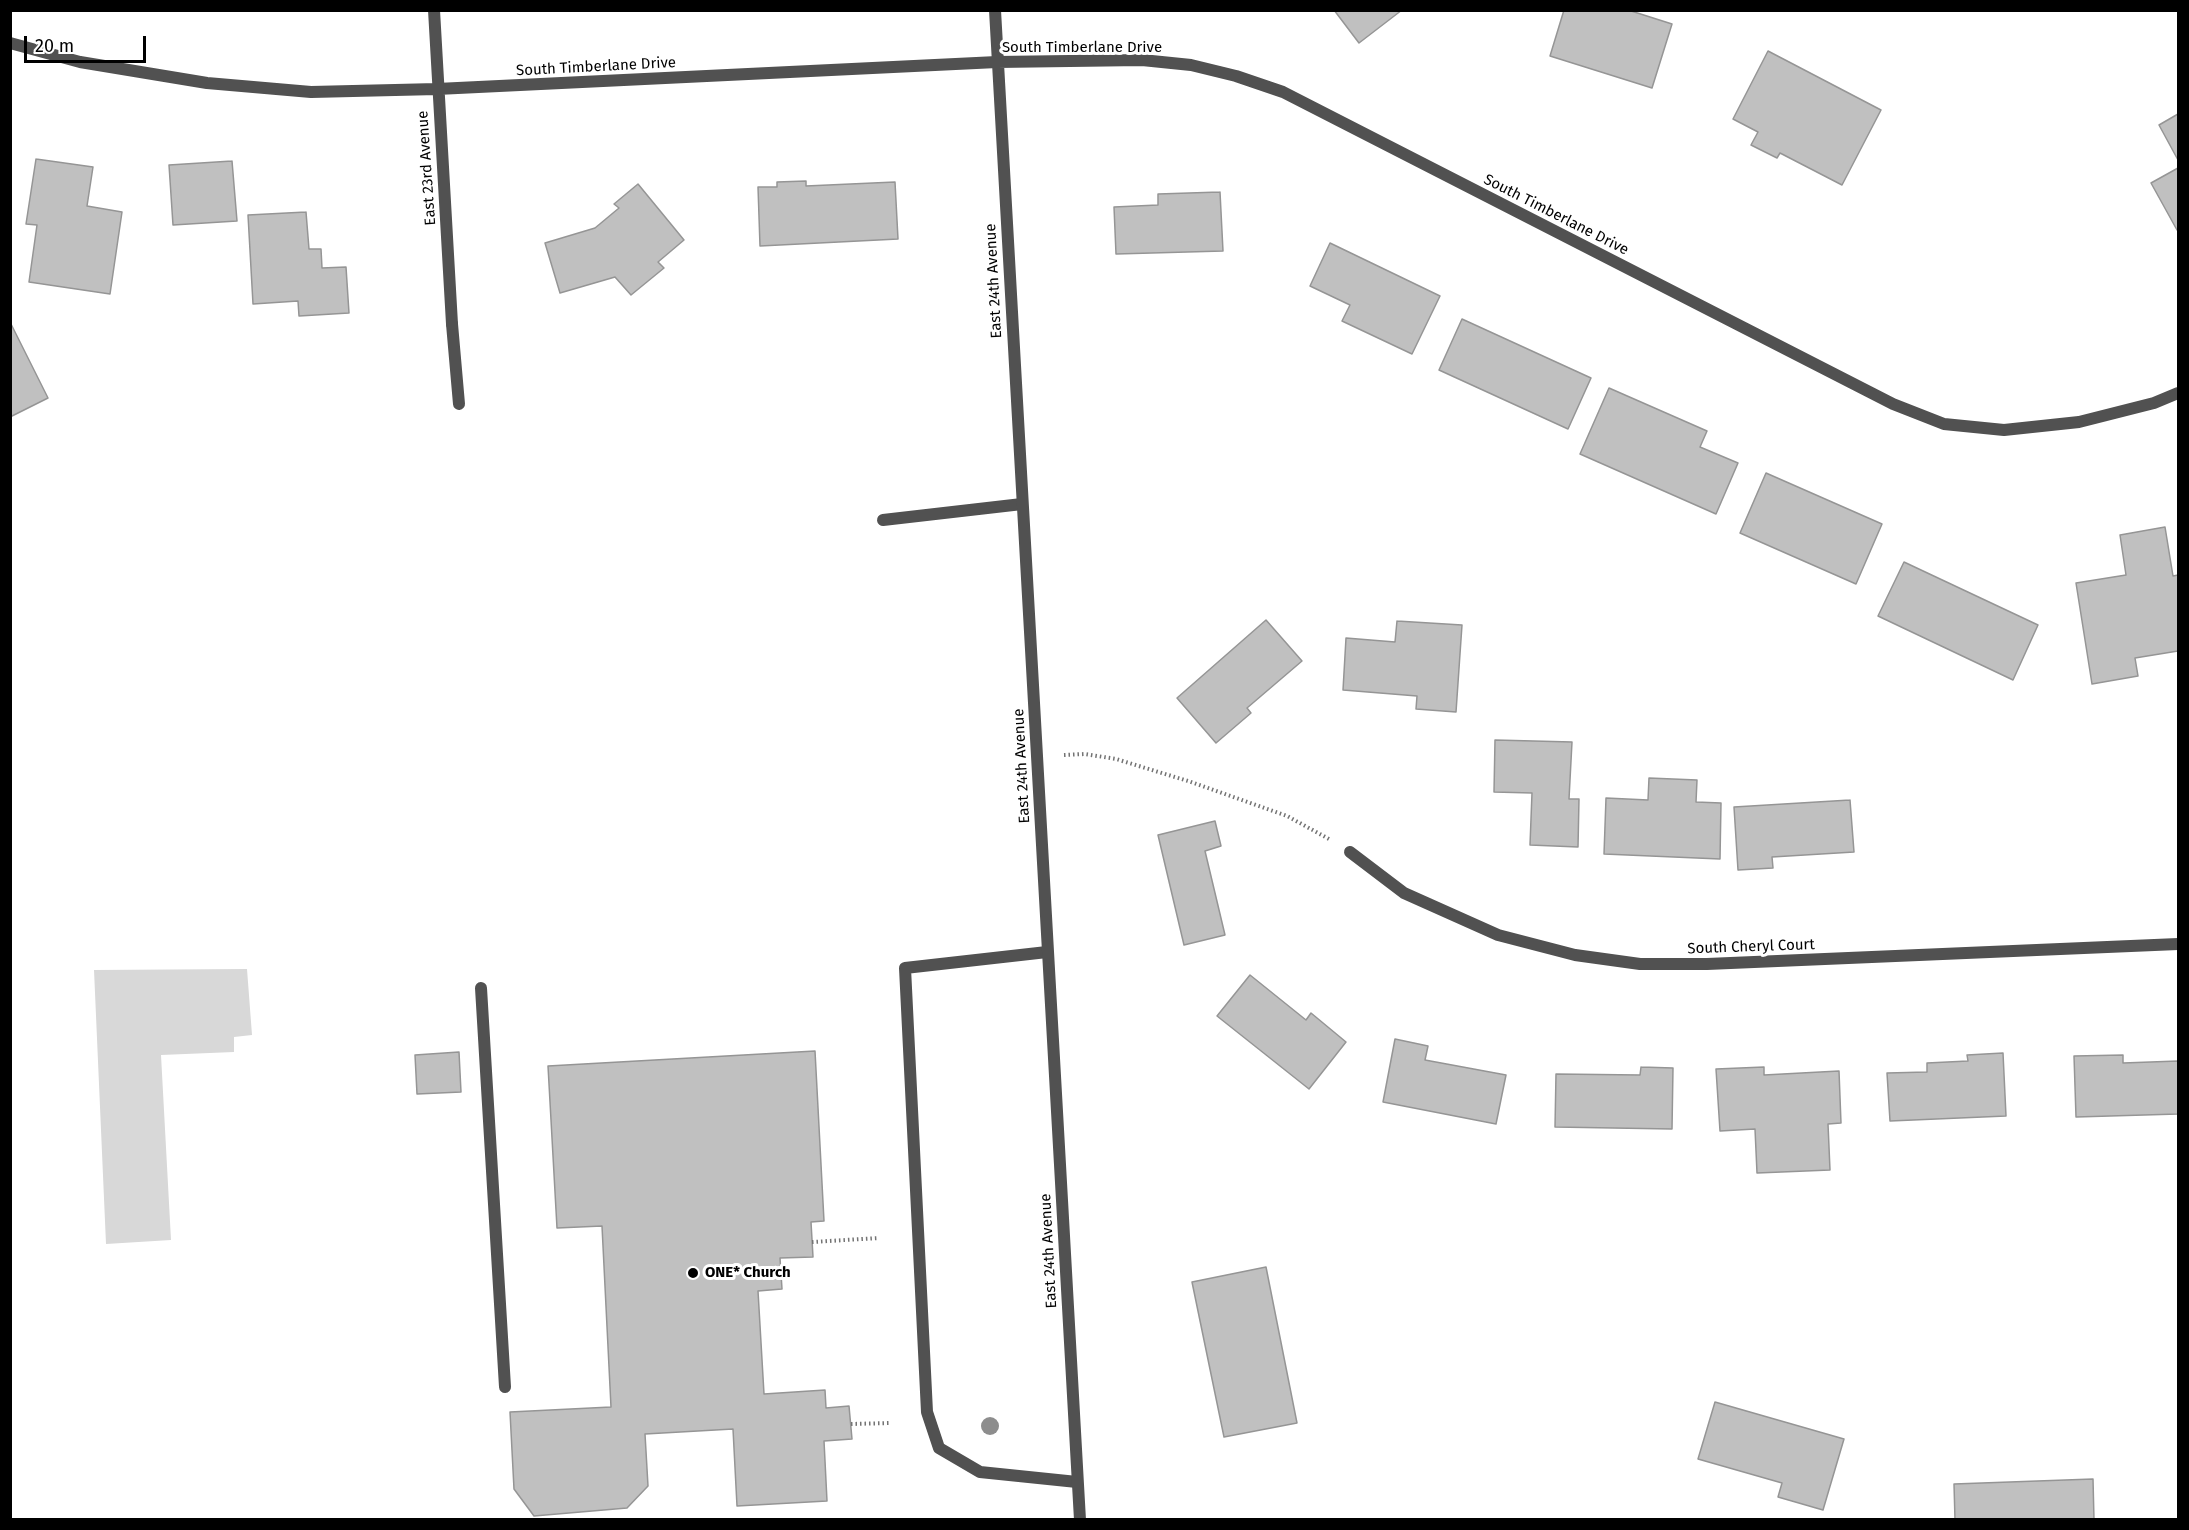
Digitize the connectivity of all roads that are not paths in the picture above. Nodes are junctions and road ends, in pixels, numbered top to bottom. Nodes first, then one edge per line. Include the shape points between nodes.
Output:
1 (434, 10) edge
2 (995, 10) edge
3 (10, 44) edge
4 (997, 62) junction
5 (437, 89) junction
6 (2178, 393) edge
7 (459, 404) dead end
8 (1022, 504) junction
9 (883, 520) dead end
10 (1350, 852) road end
11 (2178, 944) edge
12 (1047, 952) junction
13 (481, 988) dead end
14 (505, 1387) dead end
15 (1077, 1482) junction
16 (1080, 1520) edge

1 - 5 street, East 23rd Avenue
2 - 4 street, East 24th Avenue
3 - 5 street, South Timberlane Drive via 80,62 207,83 312,92
4 - 5 street, South Timberlane Drive
4 - 6 street, South Timberlane Drive via 1142,60 1213,70 1283,92 1893,404 1944,424 2004,430 2079,422 2154,404
4 - 8 street, East 24th Avenue
5 - 7 street, East 23rd Avenue
8 - 9 street
8 - 12 street, East 24th Avenue
10 - 11 street, South Cheryl Court via 1404,893 1497,935 1575,955 1640,964
12 - 15 street, East 24th Avenue
12 - 15 street via 905,968 927,1412 939,1448 980,1472
13 - 14 street
15 - 16 street, East 24th Avenue

